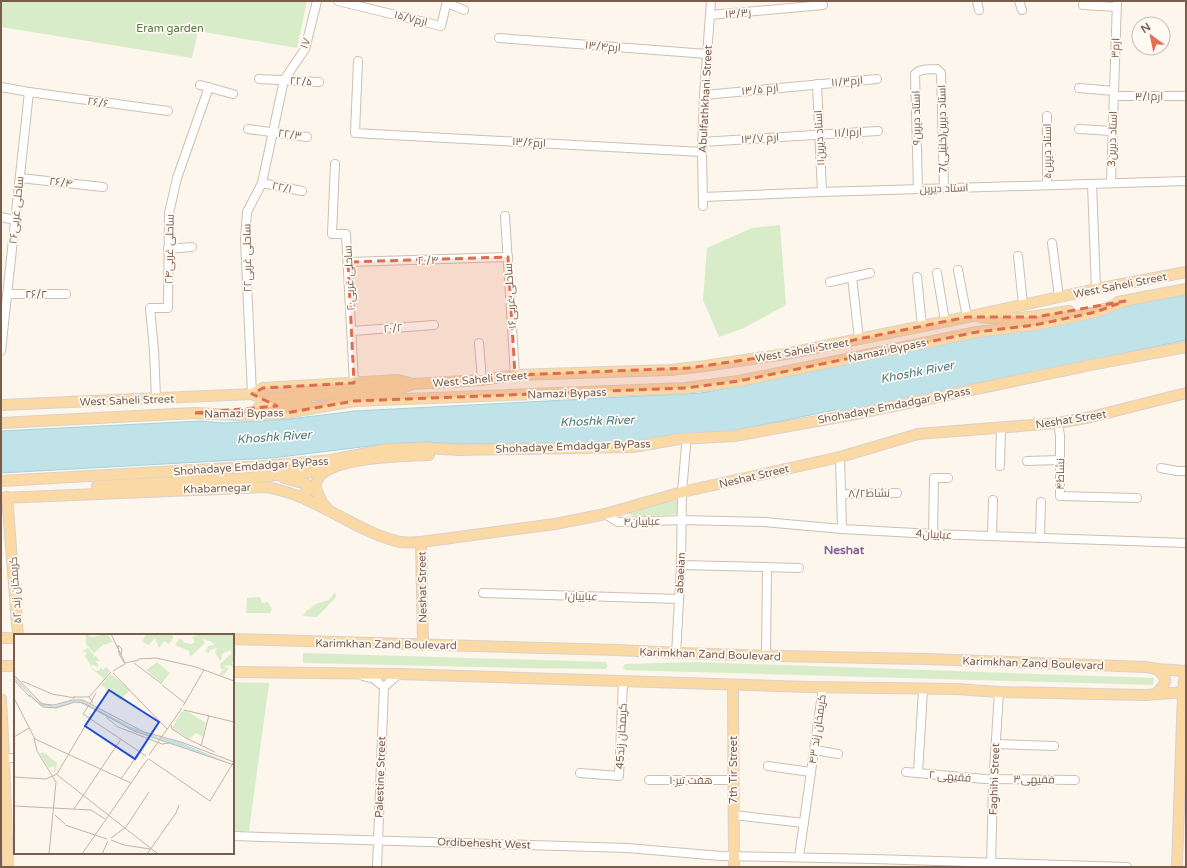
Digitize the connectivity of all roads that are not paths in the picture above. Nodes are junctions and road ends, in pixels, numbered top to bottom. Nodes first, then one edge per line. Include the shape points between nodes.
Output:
1 (317, 1) edge
2 (338, 1) edge
3 (711, 1) edge
4 (976, 1) edge
5 (1019, 1) edge
6 (447, 2) edge
7 (809, 4) edge
8 (1116, 4) edge
9 (823, 5) dead end
10 (1083, 5) dead end
11 (464, 10) dead end
12 (979, 10) dead end
13 (1022, 10) dead end
14 (710, 15) junction
15 (499, 38) dead end
16 (707, 54) junction
17 (358, 61) dead end
18 (940, 71) joint
19 (259, 79) dead end
20 (877, 79) dead end
21 (284, 80) junction
22 (319, 82) dead end
23 (200, 84) dead end
24 (816, 84) junction
25 (1, 87) edge
26 (209, 87) junction
27 (1079, 88) dead end
28 (29, 92) junction
29 (1114, 93) junction
30 (233, 94) dead end
31 (704, 95) junction
32 (1184, 96) dead end
33 (168, 111) dead end
34 (1047, 116) dead end
35 (248, 129) dead end
36 (1079, 129) dead end
37 (878, 131) dead end
38 (1112, 131) junction
39 (272, 132) junction
40 (818, 134) junction
41 (307, 137) dead end
42 (702, 142) junction
43 (702, 152) junction
44 (335, 164) dead end
45 (20, 178) junction
46 (1186, 181) edge
47 (262, 183) junction
48 (1111, 183) junction
49 (1092, 184) junction
50 (1047, 185) junction
51 (103, 186) dead end
52 (944, 188) junction
53 (918, 189) junction
54 (302, 191) dead end
55 (822, 192) junction
56 (703, 196) junction
57 (703, 206) dead end
58 (505, 216) dead end
59 (1, 217) edge
60 (15, 220) junction
61 (1052, 243) dead end
62 (192, 247) dead end
63 (168, 249) junction
64 (1018, 256) dead end
65 (508, 257) junction
66 (348, 262) junction
67 (958, 270) dead end
68 (1186, 272) edge
69 (870, 273) dead end
70 (937, 273) dead end
71 (852, 277) junction
72 (916, 277) dead end
73 (830, 282) dead end
74 (1096, 289) junction
75 (1186, 289) edge
76 (66, 294) dead end
77 (1059, 297) junction
78 (5, 298) edge
79 (1125, 301) junction
80 (1023, 304) junction
81 (970, 317) junction
82 (945, 321) junction
83 (434, 325) dead end
84 (922, 326) junction
85 (352, 331) junction
86 (859, 339) junction
87 (2, 342) edge
88 (479, 343) dead end
89 (1186, 347) edge
90 (1, 351) edge
91 (515, 375) junction
92 (482, 380) junction
93 (354, 383) junction
94 (413, 384) junction
95 (1186, 393) edge
96 (252, 394) junction
97 (327, 395) junction
98 (156, 398) junction
99 (1, 405) edge
100 (194, 413) junction
101 (1, 423) edge
102 (1058, 423) junction
103 (1001, 428) junction
104 (686, 446) dead end
105 (459, 450) junction
106 (840, 457) junction
107 (1060, 460) junction
108 (1027, 461) dead end
109 (1000, 466) dead end
110 (332, 468) junction
111 (1161, 468) dead end
112 (1186, 471) edge
113 (276, 476) junction
114 (948, 478) dead end
115 (1, 481) edge
116 (682, 492) junction
117 (897, 493) dead end
118 (842, 494) junction
119 (3, 496) edge
120 (301, 497) junction
121 (1137, 498) dead end
122 (993, 500) dead end
123 (1041, 502) dead end
124 (330, 510) junction
125 (605, 514) junction
126 (682, 520) junction
127 (842, 529) junction
128 (933, 534) junction
129 (992, 536) junction
130 (1040, 538) junction
131 (421, 542) junction
132 (1186, 544) edge
133 (681, 565) junction
134 (768, 568) junction
135 (799, 568) dead end
136 (483, 593) dead end
137 (679, 599) junction
138 (18, 634) edge
139 (1, 638) edge
140 (14, 638) edge
141 (234, 640) edge
142 (424, 645) junction
143 (676, 654) junction
144 (766, 656) junction
145 (1, 666) edge
146 (14, 666) edge
147 (1157, 669) junction
148 (1186, 671) edge
149 (234, 672) edge
150 (356, 674) junction
151 (399, 674) junction
152 (623, 682) junction
153 (733, 685) junction
154 (384, 687) junction
155 (824, 687) junction
156 (924, 690) junction
157 (999, 692) junction
158 (1184, 692) edge
159 (1156, 694) junction
160 (1, 699) edge
161 (996, 744) junction
162 (1054, 746) dead end
163 (814, 750) junction
164 (838, 754) dead end
165 (4, 758) junction
166 (14, 758) edge
167 (768, 766) dead end
168 (811, 772) junction
169 (906, 772) dead end
170 (580, 773) dead end
171 (918, 773) junction
172 (994, 778) junction
173 (649, 780) dead end
174 (734, 780) junction
175 (1075, 780) dead end
176 (734, 815) junction
177 (804, 823) junction
178 (11, 834) edge
179 (234, 836) edge
180 (378, 840) junction
181 (734, 856) junction
182 (799, 857) junction
183 (897, 863) edge
184 (991, 865) edge
185 (8, 867) edge
186 (377, 867) edge
187 (734, 867) edge
188 (1127, 867) edge
189 (1177, 867) edge

1 - 21 street, ۱۷ via 305,49
2 - 6 street, ارم۱۵/۷ via 441,26
3 - 14 street, Abulfathkhani Street
4 - 12 street
5 - 13 street
6 - 11 street
7 - 9 street, ۱۳/۳ر
7 - 14 street, ۱۳/۳ر
8 - 10 street
8 - 29 street, ارم۳
14 - 16 street, Abulfathkhani Street
15 - 16 street, ۱۳/۴ارم
16 - 31 street, Abulfathkhani Street
17 - 43 street, ۱۳/۶ارم via 355,133
18 - 52 street, 7استاد دیرین(خلیلی)
18 - 53 street, استاد دیرین۹ via 921,70 915,74
19 - 21 street, ۲۲/۵
20 - 24 street, ۱۱/۳ارم
21 - 22 street, ۲۲/۵
21 - 39 street, ساحلی غربی۲۲
23 - 26 street
24 - 31 street, ۱۳/۵ ارم
24 - 40 street, استاد دیرین۱۱
25 - 28 street, ۲۶/۶
26 - 30 street
26 - 63 street, ساحلی غربی۲۴ via 177,178 169,213
27 - 29 street, ۳/۱ارم
28 - 33 street, ۲۶/۶
28 - 45 street, ساحلی غربی۲۶
29 - 32 street, ۳/۱ارم
29 - 38 street, 3استاد دیرین
31 - 42 street, Abulfathkhani Street
34 - 50 street, استاد دیرین۵
35 - 39 street, ۲۲/۳
36 - 38 street
37 - 40 street, ۱۱/۱ارم
38 - 48 street, 3استاد دیرین
39 - 41 street, ۲۲/۳
39 - 47 street, ساحلی غربی۲۲
40 - 42 street, ۱۳/۷ ارم
40 - 55 street, استاد دیرین۱۱
42 - 43 street, Abulfathkhani Street
43 - 56 street, Abulfathkhani Street
44 - 66 street, ساحلی غربی۲۰ via 332,234 346,234
45 - 51 street, ۲۶/۴
45 - 60 street, ساحلی غربی۲۶
46 - 48 street, استاد دیرین
47 - 54 street, ۲۲/۱
47 - 96 street, ساحلی غربی۲۲ via 247,212 245,239
48 - 49 street, استاد دیرین
49 - 50 street, استاد دیرین
49 - 74 street
50 - 52 street, استاد دیرین
52 - 53 street, استاد دیرین
53 - 55 street, استاد دیرین
55 - 56 street, استاد دیرین
56 - 57 street, Abulfathkhani Street
58 - 65 street, ساحلی غربی۱۶
59 - 60 street
60 - 78 street, ساحلی غربی۲۶
61 - 77 street
62 - 63 street
63 - 98 street, ساحلی غربی۲۴ via 168,308 150,308
64 - 80 street
65 - 66 street, ۲۰/۴
65 - 91 street, ساحلی غربی۱۶
66 - 85 street, ساحلی غربی۲۰
67 - 81 street
68 - 74 main road, West Saheli Street
69 - 71 street
70 - 82 street
71 - 73 street
71 - 86 street
72 - 84 street
74 - 77 main road, West Saheli Street
75 - 79 main road
76 - 78 street, ۲۶/۲
77 - 80 main road, West Saheli Street
78 - 87 street, ساحلی غربی۲۶
79 - 81 main road via 1036,317
79 - 100 main road, Namazi Bypass via 1096,312 1035,325 977,332 739,381 686,388 354,401 286,413
80 - 81 main road, West Saheli Street
81 - 82 main road, West Saheli Street
82 - 84 main road, West Saheli Street
83 - 85 street, ۲۰/۲
84 - 86 main road, West Saheli Street
85 - 93 street, ساحلی غربی۲۰
86 - 91 main road, West Saheli Street via 785,354 670,370
87 - 90 street, ساحلی غربی۲۶
88 - 92 street
89 - 105 main road, Shohadaye Emdadgar ByPass via 734,436 679,439 633,446
91 - 92 main road, West Saheli Street
92 - 94 main road, West Saheli Street
93 - 94 main road, West Saheli Street via 398,380
93 - 96 main road, West Saheli Street via 263,388
94 - 97 main road, West Saheli Street via 398,390
95 - 102 main road, Neshat Street
96 - 97 main road, West Saheli Street via 262,399
96 - 98 main road, West Saheli Street
97 - 100 main road via 297,404
98 - 99 main road, West Saheli Street
100 - 101 main road, Namazi Bypass
102 - 103 main road, Neshat Street
102 - 107 street, نشاط۴
103 - 106 main road, Neshat Street via 918,434
103 - 109 street
104 - 116 street, abaeian
105 - 110 main road via 369,459
105 - 115 main road, Shohadaye Emdadgar ByPass via 388,449 331,460 263,466
106 - 116 main road, Neshat Street
106 - 118 street
107 - 108 street
107 - 121 street, نشاط۴ via 1060,496
110 - 113 main road
110 - 124 main road via 318,478 315,486 322,503
111 - 112 street
113 - 119 main road
113 - 120 main road via 306,484 309,490
114 - 128 street via 934,478
116 - 125 main road, Neshat Street
116 - 126 street, abaeian
117 - 118 street, نشاط۸/۲
118 - 127 street
119 - 120 main road, Khabarnegar via 267,486
119 - 138 main road, کریمخان زند ۵۲
120 - 124 main road, Khabarnegar
122 - 129 street
123 - 130 street
124 - 131 main road, Khabarnegar via 341,518 381,536 401,542
125 - 126 street, عباییان۴ via 618,522
125 - 131 main road, Neshat Street via 556,524
126 - 127 street, عباییان4 via 764,522
126 - 133 street, abaeian
127 - 128 street, عباییان4
128 - 129 street, عباییان4
129 - 130 street, عباییان4
130 - 132 street, عباییان4
131 - 142 main road, Neshat Street
133 - 134 street
133 - 137 street, abaeian
134 - 135 street
134 - 144 street
136 - 137 street, عباییان۱
137 - 143 street, abaeian
139 - 140 main road
141 - 142 main road, Karimkhan Zand Boulevard
142 - 143 main road, Karimkhan Zand Boulevard
143 - 144 main road, Karimkhan Zand Boulevard
144 - 147 main road, Karimkhan Zand Boulevard via 982,661
145 - 146 main road
147 - 148 main road, Karimkhan Zand Boulevard
147 - 159 main road via 1166,678 1166,682
148 - 158 main road
149 - 150 main road
150 - 151 main road
150 - 154 street via 374,679
151 - 152 main road
151 - 154 street
152 - 153 main road
152 - 170 street, کریمخان زند45 via 619,776
153 - 155 main road
153 - 174 main road, 7th Tir Street
154 - 180 street, Palestine Street
155 - 156 main road
155 - 163 street, کریمخان زند ۴۳
156 - 157 main road
156 - 171 street
157 - 159 main road
157 - 161 street, Faghihi Street
158 - 159 main road
158 - 189 main road
160 - 165 main road
161 - 162 street
161 - 172 street, Faghihi Street
163 - 164 street
163 - 168 street, کریمخان زند ۴۳
165 - 166 street
165 - 178 main road
167 - 168 street
168 - 177 street, کریمخان زند ۴۳
169 - 171 street, ۲ فقیهی
171 - 172 street, ۲ فقیهی
172 - 175 street, فقیهی۳
172 - 184 street, Faghihi Street
173 - 174 street, ۱۰هفت تیر
174 - 176 main road, 7th Tir Street
176 - 177 street
176 - 181 main road, 7th Tir Street
177 - 182 street, کریمخان زند ۴۳
178 - 185 main road
179 - 180 street, Ordibehesht West
180 - 181 street, Ordibehesht West via 627,848
180 - 186 street, Palestine Street
181 - 182 street, Ordibehesht West
181 - 187 main road, 7th Tir Street
182 - 183 street, Ordibehesht West
183 - 184 street, Ordibehesht West
184 - 188 street, Ordibehesht West

